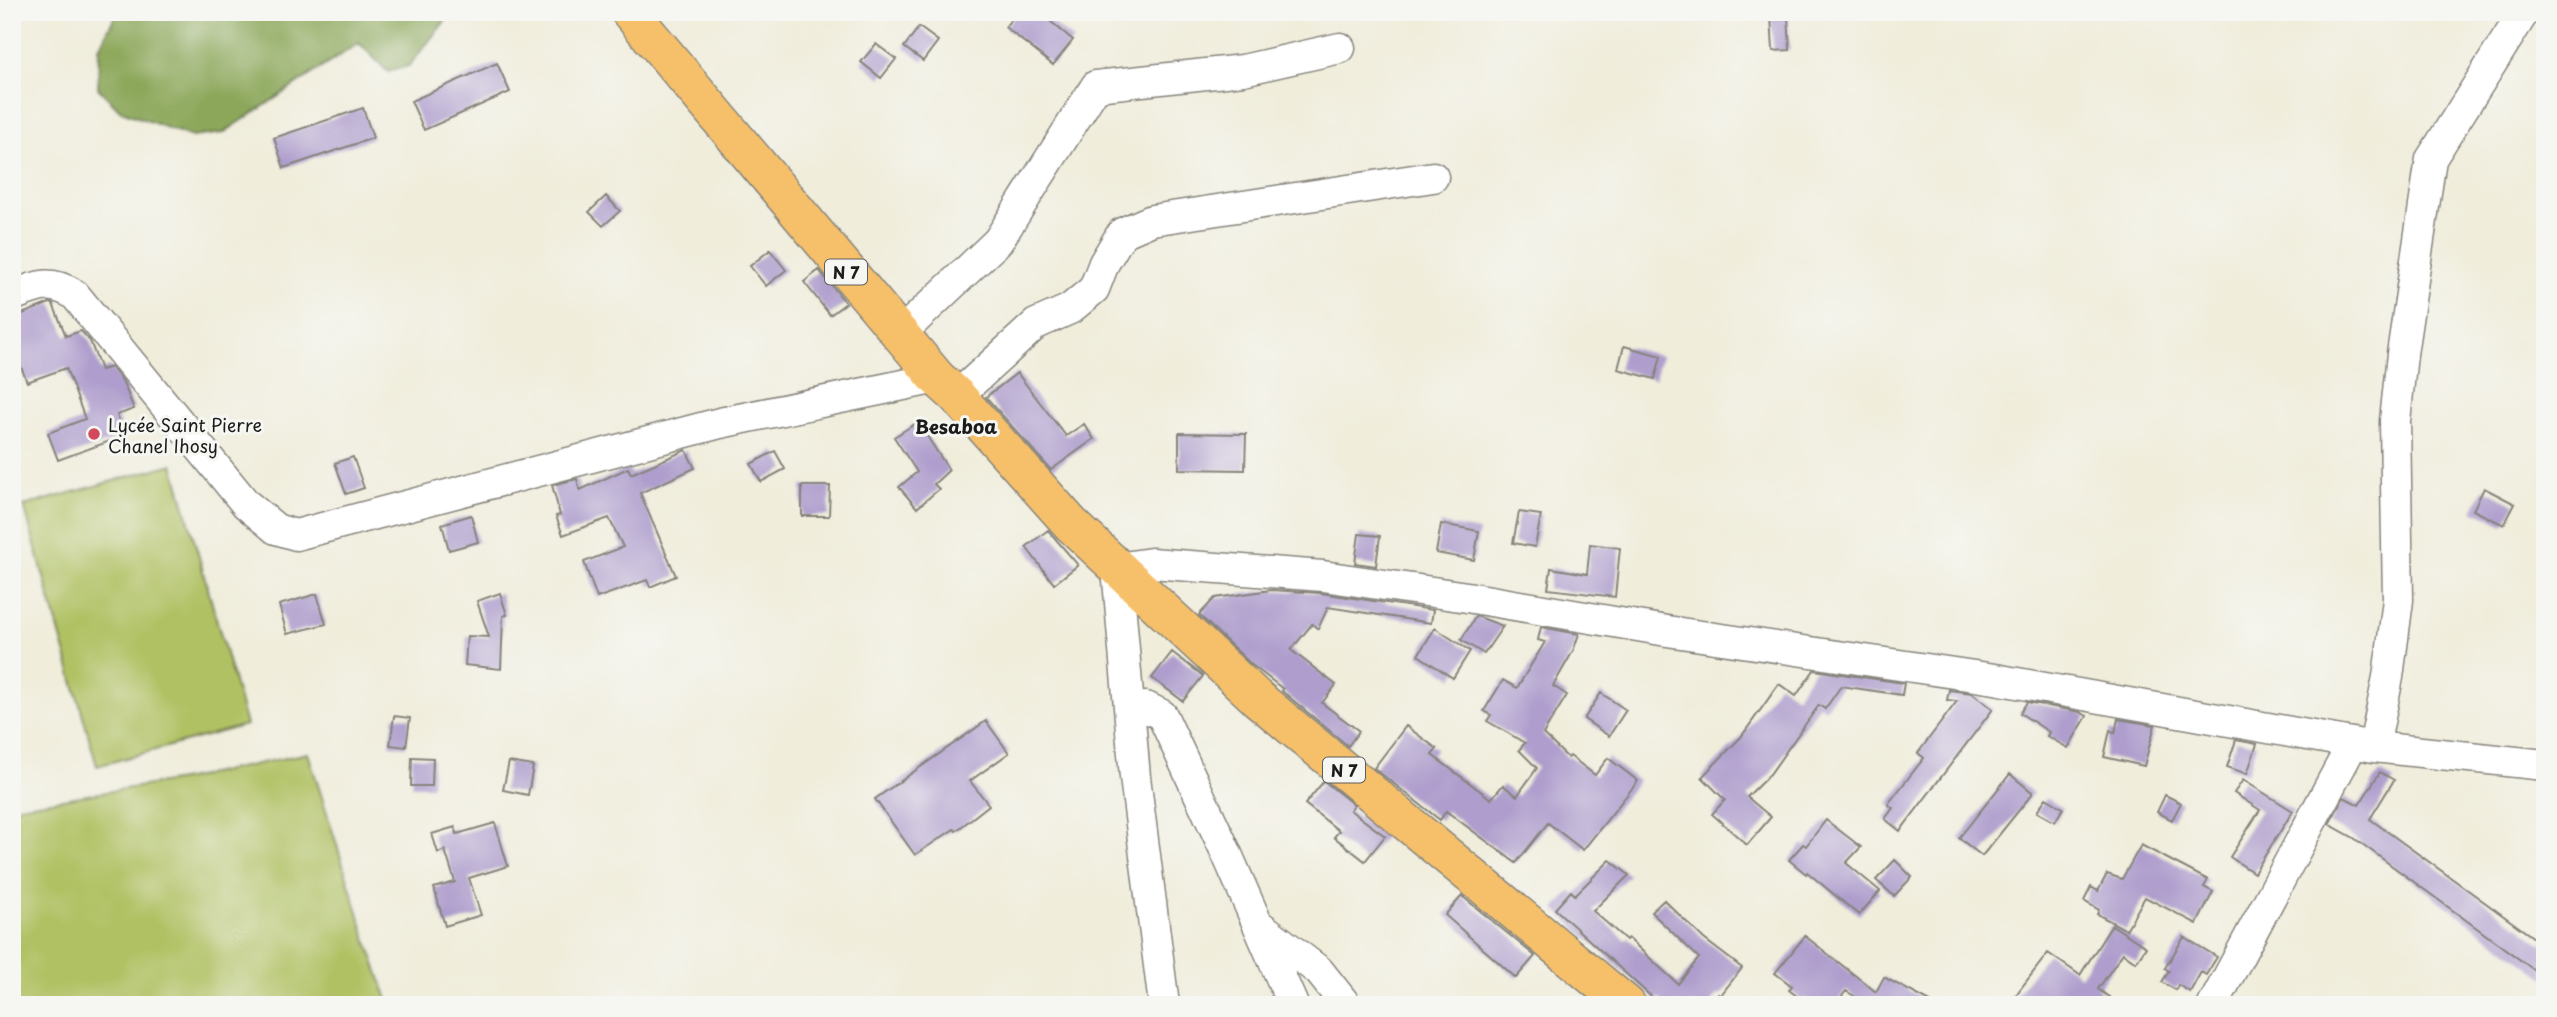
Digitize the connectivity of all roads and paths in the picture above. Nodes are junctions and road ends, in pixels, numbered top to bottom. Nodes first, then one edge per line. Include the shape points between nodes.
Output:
1 (630, 12) edge
2 (2524, 12) edge
3 (1339, 48) dead end
4 (1433, 177) dead end
5 (12, 296) edge
6 (900, 334) junction
7 (947, 387) junction
8 (1117, 568) junction
9 (1130, 710) junction
10 (2364, 745) junction
11 (2545, 765) edge
12 (1257, 923) junction
13 (1164, 1005) edge
14 (1293, 1005) edge
15 (1346, 1005) edge
16 (1627, 1005) edge
17 (2213, 1005) edge

1 - 6 main road, N 7
2 - 10 street via 2431,159 2395,421 2398,600 2388,677
3 - 6 street via 1243,70 1096,86 998,241
4 - 7 street via 1152,220 1122,233 1094,289 1070,309 1036,324
5 - 7 street via 47,284 75,295 246,504 276,529 296,535 720,423
6 - 7 main road, N 7
7 - 8 main road, N 7
8 - 9 street
8 - 10 street via 1151,563 1323,576 1995,679
8 - 16 main road, N 7 via 1257,698
9 - 12 street via 1146,707 1162,715
9 - 13 street
10 - 11 street
10 - 17 street
12 - 14 street
12 - 15 street via 1319,971

